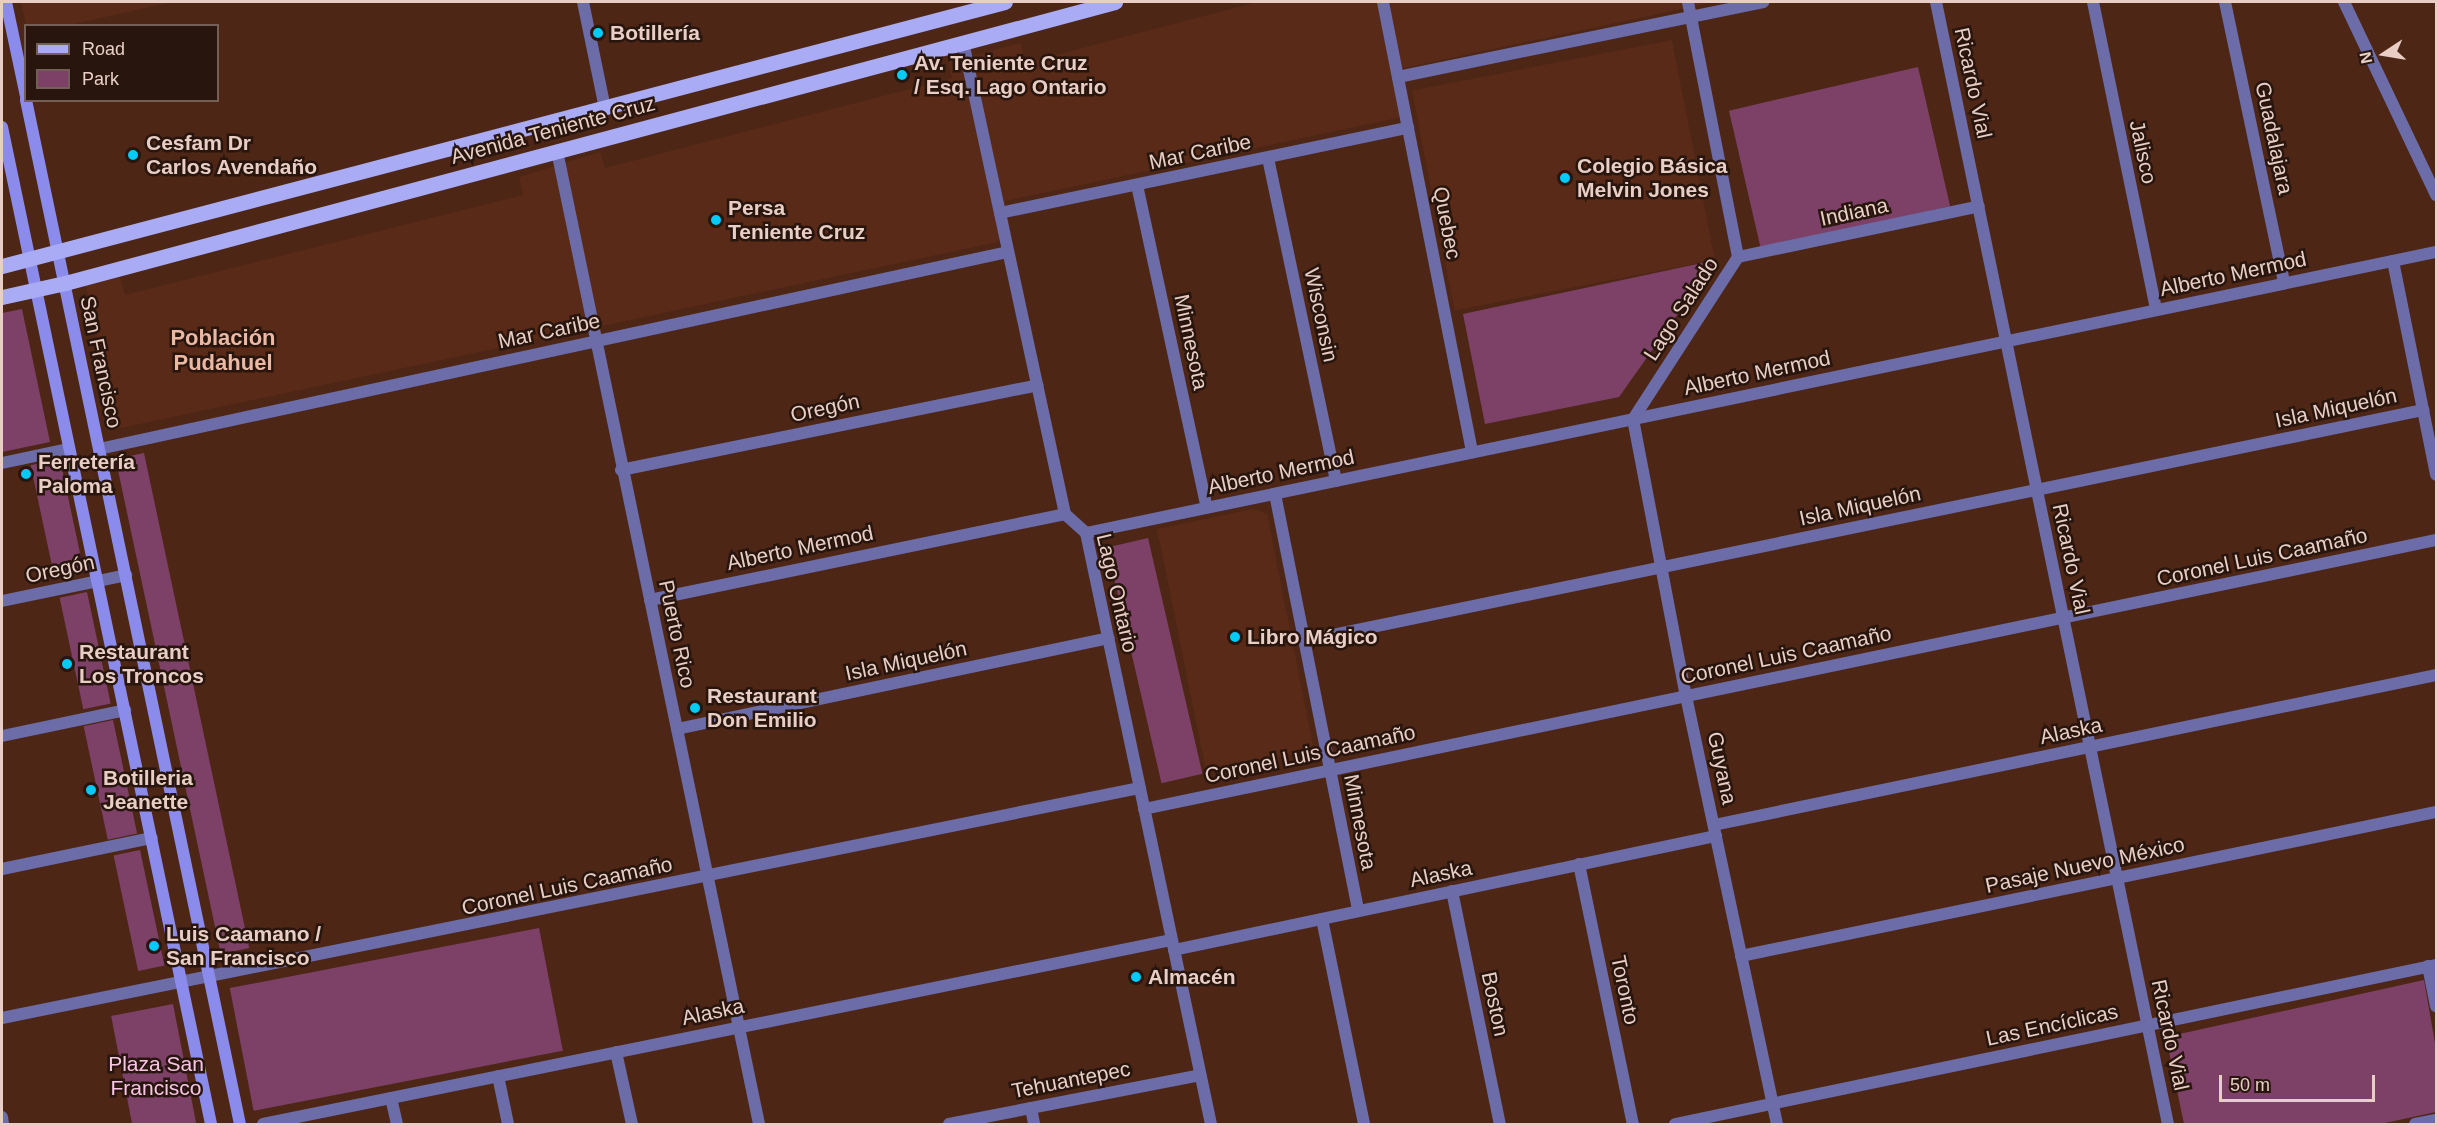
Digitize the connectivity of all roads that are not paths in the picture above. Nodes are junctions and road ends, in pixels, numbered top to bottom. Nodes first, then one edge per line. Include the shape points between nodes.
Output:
1 (6, 2) edge
2 (583, 2) edge
3 (1005, 2) edge
4 (1115, 2) edge
5 (1383, 2) edge
6 (1688, 2) edge
7 (1763, 2) edge
8 (1936, 2) edge
9 (2093, 2) edge
10 (2225, 2) edge
11 (2344, 2) edge
12 (974, 6) edge
13 (1691, 16) junction
14 (963, 42) junction
15 (1398, 77) junction
16 (24, 87) edge
17 (26, 102) edge
18 (606, 108) junction
19 (2, 127) edge
20 (1408, 128) junction
21 (557, 151) junction
22 (1268, 158) junction
23 (1137, 185) junction
24 (2436, 195) edge
25 (1978, 206) junction
26 (1000, 213) junction
27 (1008, 252) junction
28 (2436, 252) edge
29 (58, 253) junction
30 (1738, 257) junction
31 (27, 261) junction
32 (2392, 261) junction
33 (2, 266) edge
34 (65, 283) junction
35 (2284, 283) junction
36 (34, 290) junction
37 (2, 297) edge
38 (2156, 310) junction
39 (595, 341) junction
40 (2006, 341) junction
41 (1037, 385) junction
42 (2423, 410) junction
43 (1633, 419) junction
44 (68, 449) junction
45 (99, 449) junction
46 (1472, 453) junction
47 (2, 463) edge
48 (621, 470) junction
49 (2436, 475) edge
50 (1336, 481) junction
51 (2037, 490) junction
52 (1275, 494) junction
53 (1207, 508) junction
54 (1065, 514) junction
55 (1086, 533) junction
56 (2436, 540) edge
57 (1661, 568) junction
58 (126, 575) junction
59 (97, 581) junction
60 (650, 600) junction
61 (2, 601) edge
62 (2064, 618) junction
63 (1108, 638) junction
64 (1304, 641) junction
65 (2436, 675) edge
66 (1686, 696) junction
67 (125, 710) junction
68 (677, 729) junction
69 (2, 736) edge
70 (2090, 747) junction
71 (1330, 770) junction
72 (1140, 788) junction
73 (1144, 809) junction
74 (2436, 812) edge
75 (1715, 830) junction
76 (152, 838) junction
77 (1579, 864) junction
78 (2, 869) edge
79 (709, 877) junction
80 (2117, 878) junction
81 (1452, 891) junction
82 (1358, 911) junction
83 (1322, 919) junction
84 (1173, 945) junction
85 (1741, 956) junction
86 (2432, 965) edge
87 (211, 978) junction
88 (182, 983) junction
89 (2436, 1006) edge
90 (2, 1018) edge
91 (2148, 1025) junction
92 (739, 1027) junction
93 (616, 1052) junction
94 (1200, 1075) junction
95 (498, 1076) junction
96 (390, 1098) junction
97 (1772, 1104) junction
98 (1031, 1108) junction
99 (2, 1117) edge
100 (2436, 1120) edge
101 (3, 1125) edge
102 (211, 1125) edge
103 (240, 1125) edge
104 (263, 1125) edge
105 (397, 1125) edge
106 (508, 1125) edge
107 (632, 1125) edge
108 (759, 1125) edge
109 (949, 1125) edge
110 (1034, 1125) edge
111 (1211, 1125) edge
112 (1364, 1125) edge
113 (1500, 1125) edge
114 (1633, 1125) edge
115 (1675, 1125) edge
116 (1777, 1125) edge
117 (2169, 1125) edge
118 (2415, 1125) edge

1 - 16 main road
2 - 18 street
3 - 12 main road, Avenida Teniente Cruz
4 - 14 main road, Avenida Teniente Cruz
5 - 15 street, Quebec
6 - 13 street, Lago Salado
7 - 13 street
8 - 25 street, Ricardo Vial
9 - 38 street, Jalisco
10 - 35 street, Guadalajara
11 - 24 street
12 - 18 main road, Avenida Teniente Cruz
13 - 15 street
13 - 30 street, Lago Salado
14 - 21 main road, Avenida Teniente Cruz
14 - 26 street
15 - 20 street, Quebec
17 - 29 main road, San Francisco
18 - 29 main road, Avenida Teniente Cruz
19 - 31 main road
20 - 22 street, Mar Caribe
20 - 46 street, Quebec
21 - 34 main road, Avenida Teniente Cruz
21 - 39 street, Puerto Rico
22 - 23 street, Mar Caribe
22 - 50 street, Wisconsin
23 - 26 street, Mar Caribe
23 - 53 street, Minnesota
25 - 30 street, Indiana
25 - 40 street, Ricardo Vial
26 - 27 street
27 - 39 street, Mar Caribe
27 - 41 street
28 - 32 street, Alberto Mermod
29 - 31 main road, Avenida Teniente Cruz
29 - 34 main road, San Francisco
30 - 43 street, Lago Salado
31 - 33 main road, Avenida Teniente Cruz
31 - 36 main road
32 - 35 street, Alberto Mermod
32 - 42 street
34 - 36 main road, Avenida Teniente Cruz
34 - 45 main road, San Francisco
35 - 38 street, Alberto Mermod
36 - 37 main road, Avenida Teniente Cruz
36 - 44 main road
38 - 40 street, Alberto Mermod
39 - 45 street, Mar Caribe
39 - 48 street, Puerto Rico
40 - 43 street, Alberto Mermod
40 - 51 street, Ricardo Vial
41 - 48 street, Oregón
41 - 54 street
42 - 49 street
42 - 51 street, Isla Miquelón
43 - 46 street, Alberto Mermod
43 - 57 street, Guyana
44 - 47 street
44 - 59 main road
45 - 58 main road, San Francisco
46 - 50 street, Alberto Mermod
48 - 60 street, Puerto Rico
50 - 52 street, Alberto Mermod
51 - 57 street, Isla Miquelón
51 - 62 street, Ricardo Vial
52 - 53 street, Alberto Mermod
52 - 64 street, Minnesota
53 - 55 street, Alberto Mermod
54 - 55 street, Lago Ontario
54 - 60 street, Alberto Mermod
55 - 63 street, Lago Ontario
56 - 62 street, Coronel Luis Caamaño
57 - 64 street, Isla Miquelón
57 - 66 street, Guyana
58 - 59 street, Oregón
58 - 87 main road, San Francisco
59 - 61 street, Oregón
59 - 67 main road
60 - 68 street, Puerto Rico
62 - 66 street, Coronel Luis Caamaño
62 - 70 street, Ricardo Vial
63 - 68 street, Isla Miquelón
63 - 72 street, Lago Ontario
64 - 71 street, Minnesota
65 - 70 street, Alaska
66 - 71 street, Coronel Luis Caamaño
66 - 75 street, Guyana
67 - 69 street
67 - 76 main road
68 - 79 street, Puerto Rico
70 - 75 street, Alaska
70 - 80 street, Ricardo Vial
71 - 73 street, Coronel Luis Caamaño
71 - 82 street, Minnesota
72 - 73 street, Lago Ontario
72 - 79 street, Coronel Luis Caamaño
73 - 84 street, Lago Ontario
74 - 80 street, Pasaje Nuevo México
75 - 77 street, Alaska
75 - 85 street, Guyana
76 - 78 street
76 - 88 main road
77 - 81 street, Alaska
77 - 114 street, Toronto
79 - 87 street, Coronel Luis Caamaño
79 - 92 street, Puerto Rico
80 - 85 street, Pasaje Nuevo México
80 - 91 street, Ricardo Vial
81 - 82 street, Alaska
81 - 113 street, Boston
82 - 83 street, Alaska
83 - 84 street, Alaska
83 - 112 street
84 - 92 street, Alaska
84 - 94 street, Lago Ontario
85 - 97 street, Guyana
86 - 89 street
86 - 91 street, Las Encíclicas
87 - 88 street, Coronel Luis Caamaño
87 - 103 main road, San Francisco
88 - 90 street, Coronel Luis Caamaño
88 - 102 main road
91 - 97 street, Las Encíclicas
91 - 117 street, Ricardo Vial
92 - 93 street, Alaska
92 - 108 street, Puerto Rico
93 - 95 street, Alaska
93 - 107 street
94 - 98 street, Tehuantepec
94 - 111 street, Lago Ontario
95 - 96 street, Alaska
95 - 106 street
96 - 104 street, Alaska
96 - 105 street
97 - 115 street, Las Encíclicas
97 - 116 street, Guyana
98 - 109 street, Tehuantepec
98 - 110 street
99 - 101 street
100 - 118 street

